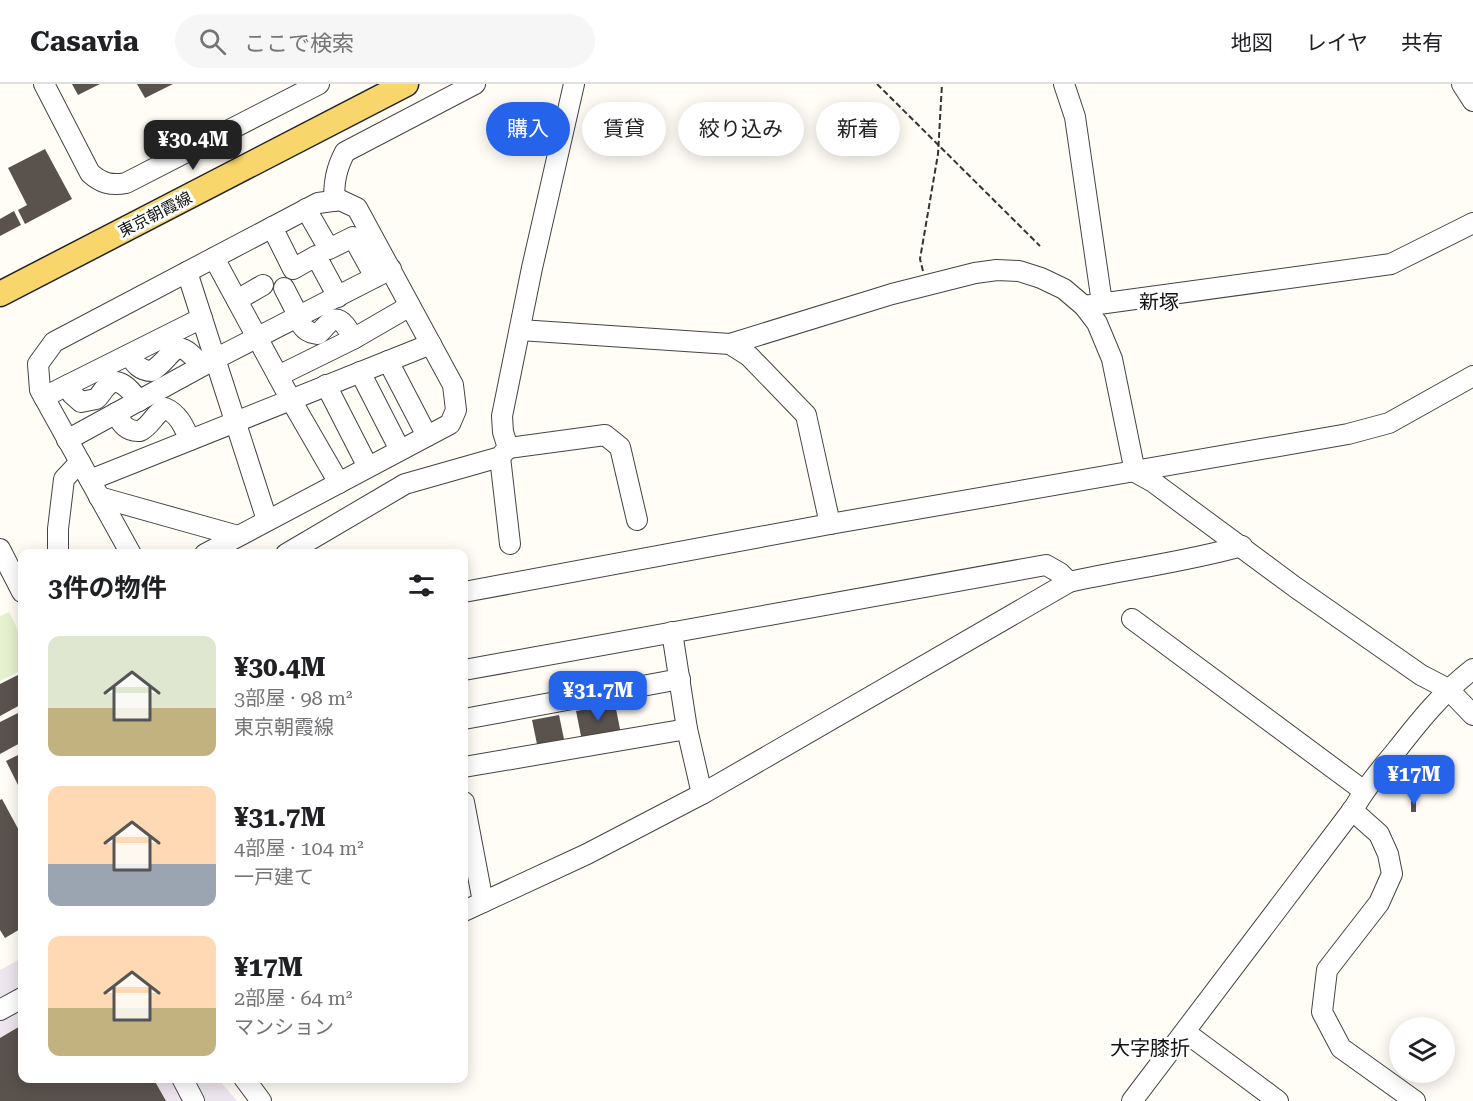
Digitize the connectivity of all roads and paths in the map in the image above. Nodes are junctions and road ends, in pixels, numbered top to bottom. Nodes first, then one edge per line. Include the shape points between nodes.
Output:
1 (44, 84) edge
2 (319, 84) edge
3 (406, 84) edge
4 (475, 84) edge
5 (574, 84) edge
6 (877, 84) edge
7 (942, 84) edge
8 (1064, 84) edge
9 (1462, 84) edge
10 (1473, 101) edge
11 (939, 146) junction
12 (334, 201) junction
13 (306, 209) junction
14 (1473, 223) edge
15 (272, 227) junction
16 (1040, 246) dead end
17 (214, 258) junction
18 (187, 272) junction
19 (383, 273) junction
20 (263, 285) dead end
21 (926, 285) junction
22 (284, 288) dead end
23 (0, 294) edge
24 (338, 297) junction
25 (237, 300) junction
26 (1093, 304) junction
27 (410, 306) junction
28 (202, 318) junction
29 (298, 318) junction
30 (520, 330) junction
31 (258, 339) junction
32 (353, 339) junction
33 (431, 344) junction
34 (730, 344) junction
35 (129, 355) junction
36 (388, 361) junction
37 (208, 363) junction
38 (360, 372) junction
39 (278, 376) junction
40 (1473, 376) edge
41 (68, 385) junction
42 (326, 386) junction
43 (44, 397) junction
44 (291, 400) junction
45 (139, 401) junction
46 (387, 410) junction
47 (116, 413) junction
48 (236, 422) junction
49 (427, 436) junction
50 (67, 440) junction
51 (190, 440) junction
52 (400, 450) junction
53 (504, 453) junction
54 (80, 462) junction
55 (368, 467) junction
56 (1135, 472) junction
57 (339, 483) junction
58 (94, 488) junction
59 (267, 520) junction
60 (637, 520) dead end
61 (830, 524) junction
62 (238, 536) junction
63 (510, 544) dead end
64 (1242, 546) junction
65 (0, 549) edge
66 (58, 549) edge
67 (128, 549) edge
68 (214, 549) edge
69 (294, 549) edge
70 (1070, 582) junction
71 (18, 584) edge
72 (468, 591) edge
73 (1132, 619) dead end
74 (672, 632) junction
75 (468, 668) edge
76 (1473, 669) edge
77 (680, 679) junction
78 (1448, 689) junction
79 (1473, 716) edge
80 (468, 718) edge
81 (687, 729) junction
82 (468, 766) edge
83 (1364, 791) junction
84 (702, 794) junction
85 (1352, 810) junction
86 (468, 823) edge
87 (483, 902) junction
88 (468, 909) edge
89 (18, 1000) edge
90 (0, 1010) edge
91 (1185, 1032) junction
92 (185, 1083) edge
93 (248, 1083) edge
94 (194, 1101) edge
95 (261, 1101) edge
96 (1132, 1101) edge
97 (1278, 1101) edge
98 (1415, 1101) edge

1 - 2 lane via 90,173 117,185
3 - 23 main road, 東京朝霞線
4 - 12 lane via 345,152 334,178
5 - 30 lane
6 - 11 path
7 - 11 path
8 - 26 lane via 1075,117
9 - 10 lane
11 - 16 path
11 - 21 path via 920,259
12 - 13 lane
12 - 19 lane via 357,208
13 - 15 lane
13 - 19 lane via 329,249 352,237
14 - 26 lane via 1391,264
15 - 17 lane
15 - 24 lane via 293,269 316,256
17 - 18 lane
17 - 25 lane
18 - 28 lane
18 - 43 lane via 54,342 38,364
19 - 24 lane
19 - 27 lane
20 - 25 lane
21 - 26 lane via 975,273 1019,271
21 - 34 lane
22 - 29 lane
24 - 29 lane
25 - 31 lane
26 - 56 lane via 1112,359
27 - 32 lane
27 - 33 lane
28 - 35 lane
28 - 37 lane
29 - 31 lane
29 - 32 lane via 308,332 318,334 335,320 344,324
30 - 34 lane
30 - 53 lane via 502,416
31 - 37 lane
31 - 39 lane
32 - 39 lane
33 - 36 lane
33 - 49 lane via 453,386 456,410 450,424
34 - 61 lane via 749,356 806,416
35 - 37 lane via 145,371 152,371 176,348
35 - 41 lane
36 - 38 lane
36 - 46 lane
37 - 45 lane
37 - 48 lane
38 - 42 lane
38 - 46 lane
39 - 44 lane
40 - 56 lane via 1389,423 1348,434
41 - 43 lane
41 - 45 lane via 81,402 96,399 114,383 129,387
42 - 44 lane
42 - 46 lane
43 - 50 lane
44 - 48 lane
44 - 57 lane
45 - 47 lane
46 - 49 lane
46 - 52 lane
46 - 55 lane
47 - 50 lane
47 - 51 lane via 129,430 141,431 165,408 178,417
48 - 51 lane
48 - 59 lane
49 - 52 lane
50 - 54 lane
51 - 58 lane
52 - 55 lane
53 - 60 lane via 605,435 620,447
53 - 63 lane
53 - 69 lane via 405,484
54 - 58 lane
54 - 66 lane via 64,479
55 - 57 lane
56 - 61 lane
56 - 64 lane
57 - 59 lane
58 - 62 lane
58 - 67 lane
59 - 62 lane
61 - 72 lane
62 - 68 lane
64 - 70 lane
64 - 78 lane via 1421,675
65 - 71 lane
70 - 74 lane via 1046,565
70 - 84 lane
73 - 83 lane
74 - 75 lane
74 - 77 lane
76 - 78 lane
77 - 80 lane
77 - 81 lane
78 - 79 lane
78 - 83 lane
81 - 82 lane
81 - 84 lane
83 - 85 lane
84 - 87 lane
85 - 91 lane
85 - 98 lane via 1379,834 1392,874 1379,903 1327,970 1322,1012 1341,1048
86 - 87 lane
87 - 88 lane
89 - 90 lane
91 - 96 lane
91 - 97 lane
92 - 94 lane
93 - 95 lane

